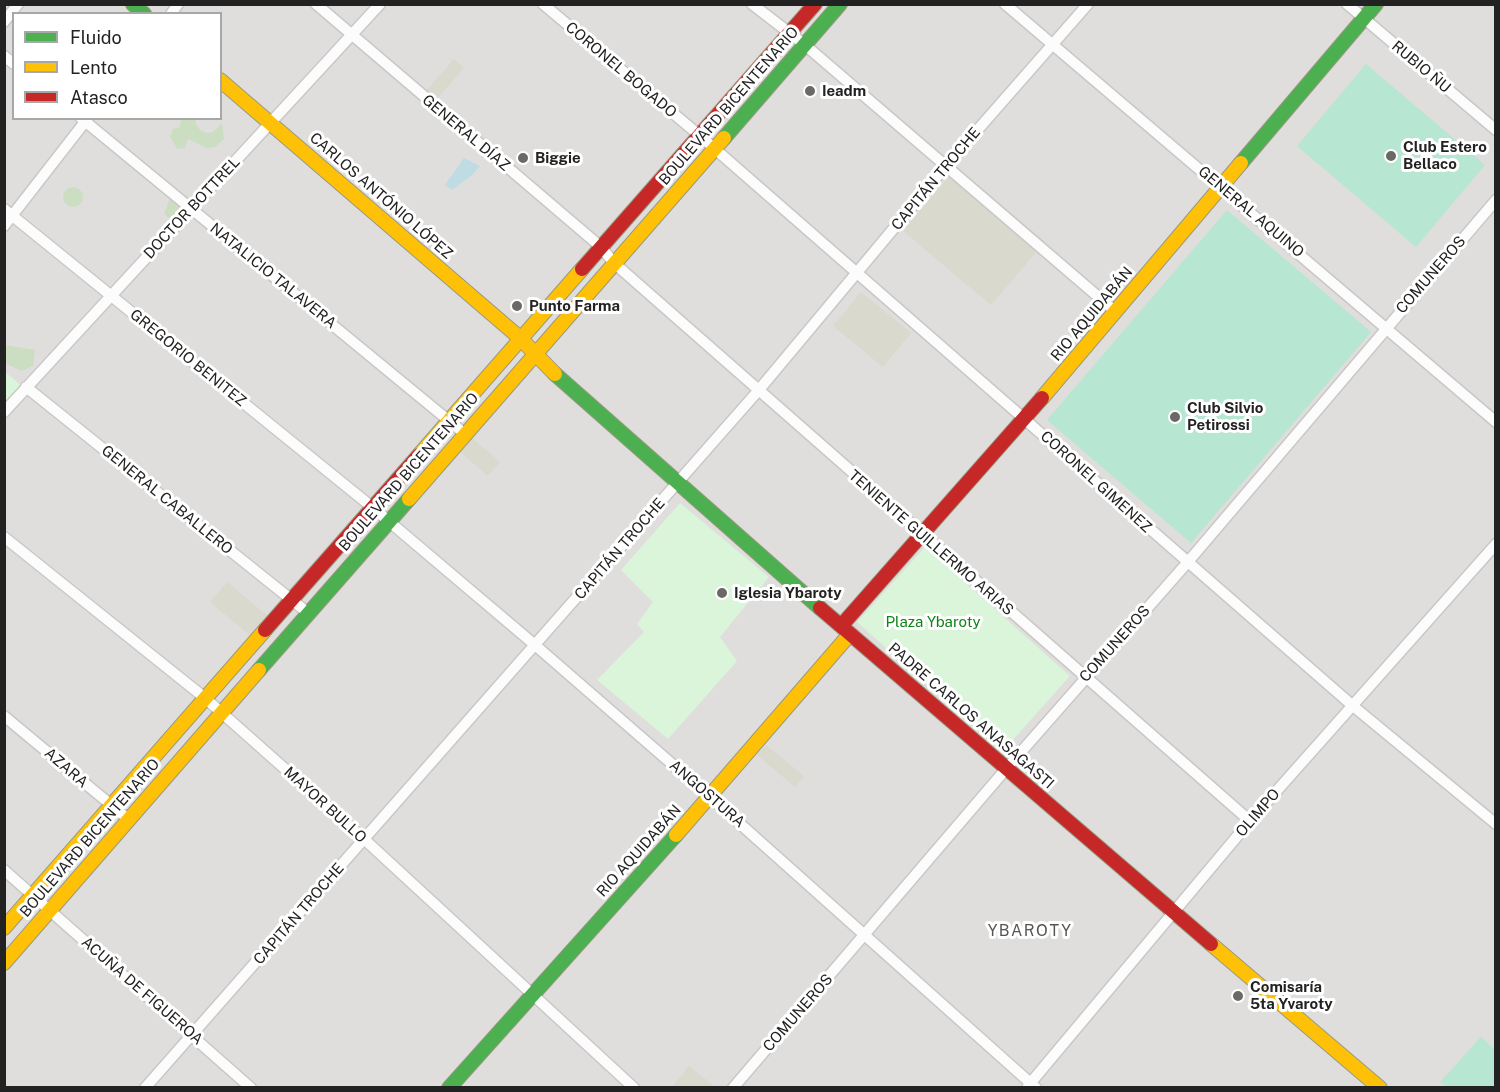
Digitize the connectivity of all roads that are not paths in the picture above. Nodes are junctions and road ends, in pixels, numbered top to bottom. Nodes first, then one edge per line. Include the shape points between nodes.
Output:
1 (18, 4) edge
2 (316, 4) edge
3 (380, 4) edge
4 (543, 4) edge
5 (752, 4) edge
6 (815, 4) edge
7 (840, 4) edge
8 (1005, 4) edge
9 (1088, 4) edge
10 (1347, 4) edge
11 (1376, 4) edge
12 (1364, 19) junction
13 (4, 22) edge
14 (788, 35) junction
15 (351, 36) junction
16 (805, 45) junction
17 (1052, 45) junction
18 (222, 82) edge
19 (84, 120) edge
20 (270, 123) junction
21 (1496, 130) edge
22 (699, 135) junction
23 (714, 149) junction
24 (945, 167) junction
25 (1221, 187) junction
26 (1496, 200) edge
27 (191, 209) junction
28 (8, 213) edge
29 (4, 226) edge
30 (601, 247) junction
31 (614, 263) junction
32 (856, 274) junction
33 (111, 296) junction
34 (1116, 312) junction
35 (1386, 327) junction
36 (520, 338) junction
37 (534, 355) junction
38 (26, 387) junction
39 (758, 391) junction
40 (4, 412) edge
41 (1024, 419) junction
42 (449, 420) junction
43 (1496, 422) edge
44 (465, 434) junction
45 (678, 482) junction
46 (372, 507) junction
47 (388, 522) junction
48 (922, 536) junction
49 (4, 537) edge
50 (1496, 544) edge
51 (1187, 563) junction
52 (291, 599) junction
53 (308, 613) junction
54 (845, 630) junction
55 (535, 645) junction
56 (1085, 678) junction
57 (205, 698) junction
58 (1353, 706) junction
59 (221, 713) junction
60 (4, 716) edge
61 (1006, 769) junction
62 (710, 797) junction
63 (110, 806) junction
64 (128, 819) junction
65 (1250, 821) junction
66 (1496, 824) edge
67 (364, 839) junction
68 (4, 870) edge
69 (33, 894) junction
70 (50, 909) junction
71 (1174, 911) junction
72 (4, 928) edge
73 (866, 935) junction
74 (4, 963) edge
75 (532, 993) junction
76 (192, 1035) junction
77 (1031, 1086) edge
78 (145, 1088) edge
79 (251, 1088) edge
80 (449, 1088) edge
81 (634, 1088) edge
82 (733, 1088) edge
83 (1380, 1088) edge

1 - 13 street
2 - 15 street, GENERAL DÍAZ
3 - 15 street, DOCTOR BOTTREL
4 - 22 street, CORONEL BOGADO
5 - 14 street
6 - 14 main road, BOULEVARD BICENTENARIO
7 - 16 main road, BOULEVARD BICENTENARIO
8 - 17 street, GENERAL AQUINO
9 - 17 street, CAPITÁN TROCHE
10 - 12 street, RUBIO ÑU
11 - 12 main road, RIO AQUIDABÁN
12 - 21 street, RUBIO ÑU
12 - 25 main road, RIO AQUIDABÁN
14 - 16 street
14 - 22 main road, BOULEVARD BICENTENARIO
15 - 20 street, DOCTOR BOTTREL
15 - 30 street, GENERAL DÍAZ
16 - 23 main road, BOULEVARD BICENTENARIO
16 - 24 street
17 - 24 street, CAPITÁN TROCHE
17 - 25 street, GENERAL AQUINO
18 - 20 main road, CARLOS ANTÓNIO LÓPEZ
19 - 27 street, NATALICIO TALAVERA
19 - 28 street
20 - 27 street, DOCTOR BOTTREL
20 - 36 main road, CARLOS ANTÓNIO LÓPEZ
22 - 23 street, CORONEL GIMENEZ
22 - 30 main road, BOULEVARD BICENTENARIO
23 - 31 main road, BOULEVARD BICENTENARIO
23 - 32 street, CORONEL GIMENEZ
24 - 32 street, CAPITÁN TROCHE
24 - 34 street
25 - 34 main road, RIO AQUIDABÁN
25 - 35 street, GENERAL AQUINO
26 - 35 street, COMUNEROS
27 - 33 street, DOCTOR BOTTREL
27 - 42 street, NATALICIO TALAVERA
28 - 29 street
28 - 33 street, GREGORIO BENITEZ
30 - 31 street, GENERAL DÍAZ
30 - 36 main road, BOULEVARD BICENTENARIO
31 - 37 main road, BOULEVARD BICENTENARIO
31 - 39 street, TENIENTE GUILLERMO ARIAS
32 - 39 street, CAPITÁN TROCHE
32 - 41 street, CORONEL GIMENEZ
33 - 38 street, DOCTOR BOTTREL
33 - 46 street, GREGORIO BENITEZ
34 - 41 main road, RIO AQUIDABÁN
35 - 43 street, GENERAL AQUINO
35 - 51 street, COMUNEROS
36 - 37 main road, PADRE CARLOS ANASAGASTI
36 - 42 main road, BOULEVARD BICENTENARIO
37 - 44 main road, BOULEVARD BICENTENARIO
37 - 45 main road, PADRE CARLOS ANASAGASTI
38 - 40 street, DOCTOR BOTTREL
38 - 52 street, GENERAL CABALLERO
39 - 45 street, CAPITÁN TROCHE
39 - 48 street, TENIENTE GUILLERMO ARIAS
41 - 48 main road, RIO AQUIDABÁN
41 - 51 street, CORONEL GIMENEZ
42 - 44 street, NATALICIO TALAVERA
42 - 46 main road, BOULEVARD BICENTENARIO
44 - 47 main road, BOULEVARD BICENTENARIO
45 - 54 main road, PADRE CARLOS ANASAGASTI
45 - 55 street, CAPITÁN TROCHE
46 - 47 street, ANGOSTURA
46 - 52 main road, BOULEVARD BICENTENARIO
47 - 53 main road, BOULEVARD BICENTENARIO
47 - 55 street, ANGOSTURA
48 - 54 main road, RIO AQUIDABÁN
48 - 56 street, TENIENTE GUILLERMO ARIAS
49 - 57 street, MAYOR BULLO
50 - 58 street, OLIMPO
51 - 56 street, COMUNEROS
51 - 58 street, CORONEL GIMENEZ
52 - 53 street, GENERAL CABALLERO
52 - 57 main road, BOULEVARD BICENTENARIO
53 - 59 main road, BOULEVARD BICENTENARIO
54 - 61 main road, PADRE CARLOS ANASAGASTI
54 - 62 main road, RIO AQUIDABÁN
55 - 62 street, ANGOSTURA
55 - 67 street, CAPITÁN TROCHE
56 - 61 street, COMUNEROS
56 - 65 street, TENIENTE GUILLERMO ARIAS
57 - 59 street, MAYOR BULLO
57 - 63 main road, BOULEVARD BICENTENARIO
58 - 65 street, OLIMPO
58 - 66 street, CORONEL GIMENEZ
59 - 64 main road, BOULEVARD BICENTENARIO
59 - 67 street, MAYOR BULLO
60 - 63 street, AZARA
61 - 71 main road, PADRE CARLOS ANASAGASTI
61 - 73 street, COMUNEROS
62 - 73 street, ANGOSTURA
62 - 75 main road, RIO AQUIDABÁN
63 - 64 street, AZARA
63 - 69 main road, BOULEVARD BICENTENARIO
64 - 70 main road, BOULEVARD BICENTENARIO
65 - 71 street, OLIMPO
67 - 75 street, MAYOR BULLO
67 - 76 street, CAPITÁN TROCHE
68 - 69 street, ACUÑA DE FIGUEROA
69 - 70 street, ACUÑA DE FIGUEROA
69 - 72 main road, BOULEVARD BICENTENARIO
70 - 74 main road, BOULEVARD BICENTENARIO
70 - 76 street, ACUÑA DE FIGUEROA
71 - 77 street, OLIMPO
71 - 83 main road, PADRE CARLOS ANASAGASTI
73 - 77 street, ANGOSTURA
73 - 82 street, COMUNEROS
75 - 80 main road, RIO AQUIDABÁN
75 - 81 street, MAYOR BULLO
76 - 78 street, CAPITÁN TROCHE
76 - 79 street, ACUÑA DE FIGUEROA

